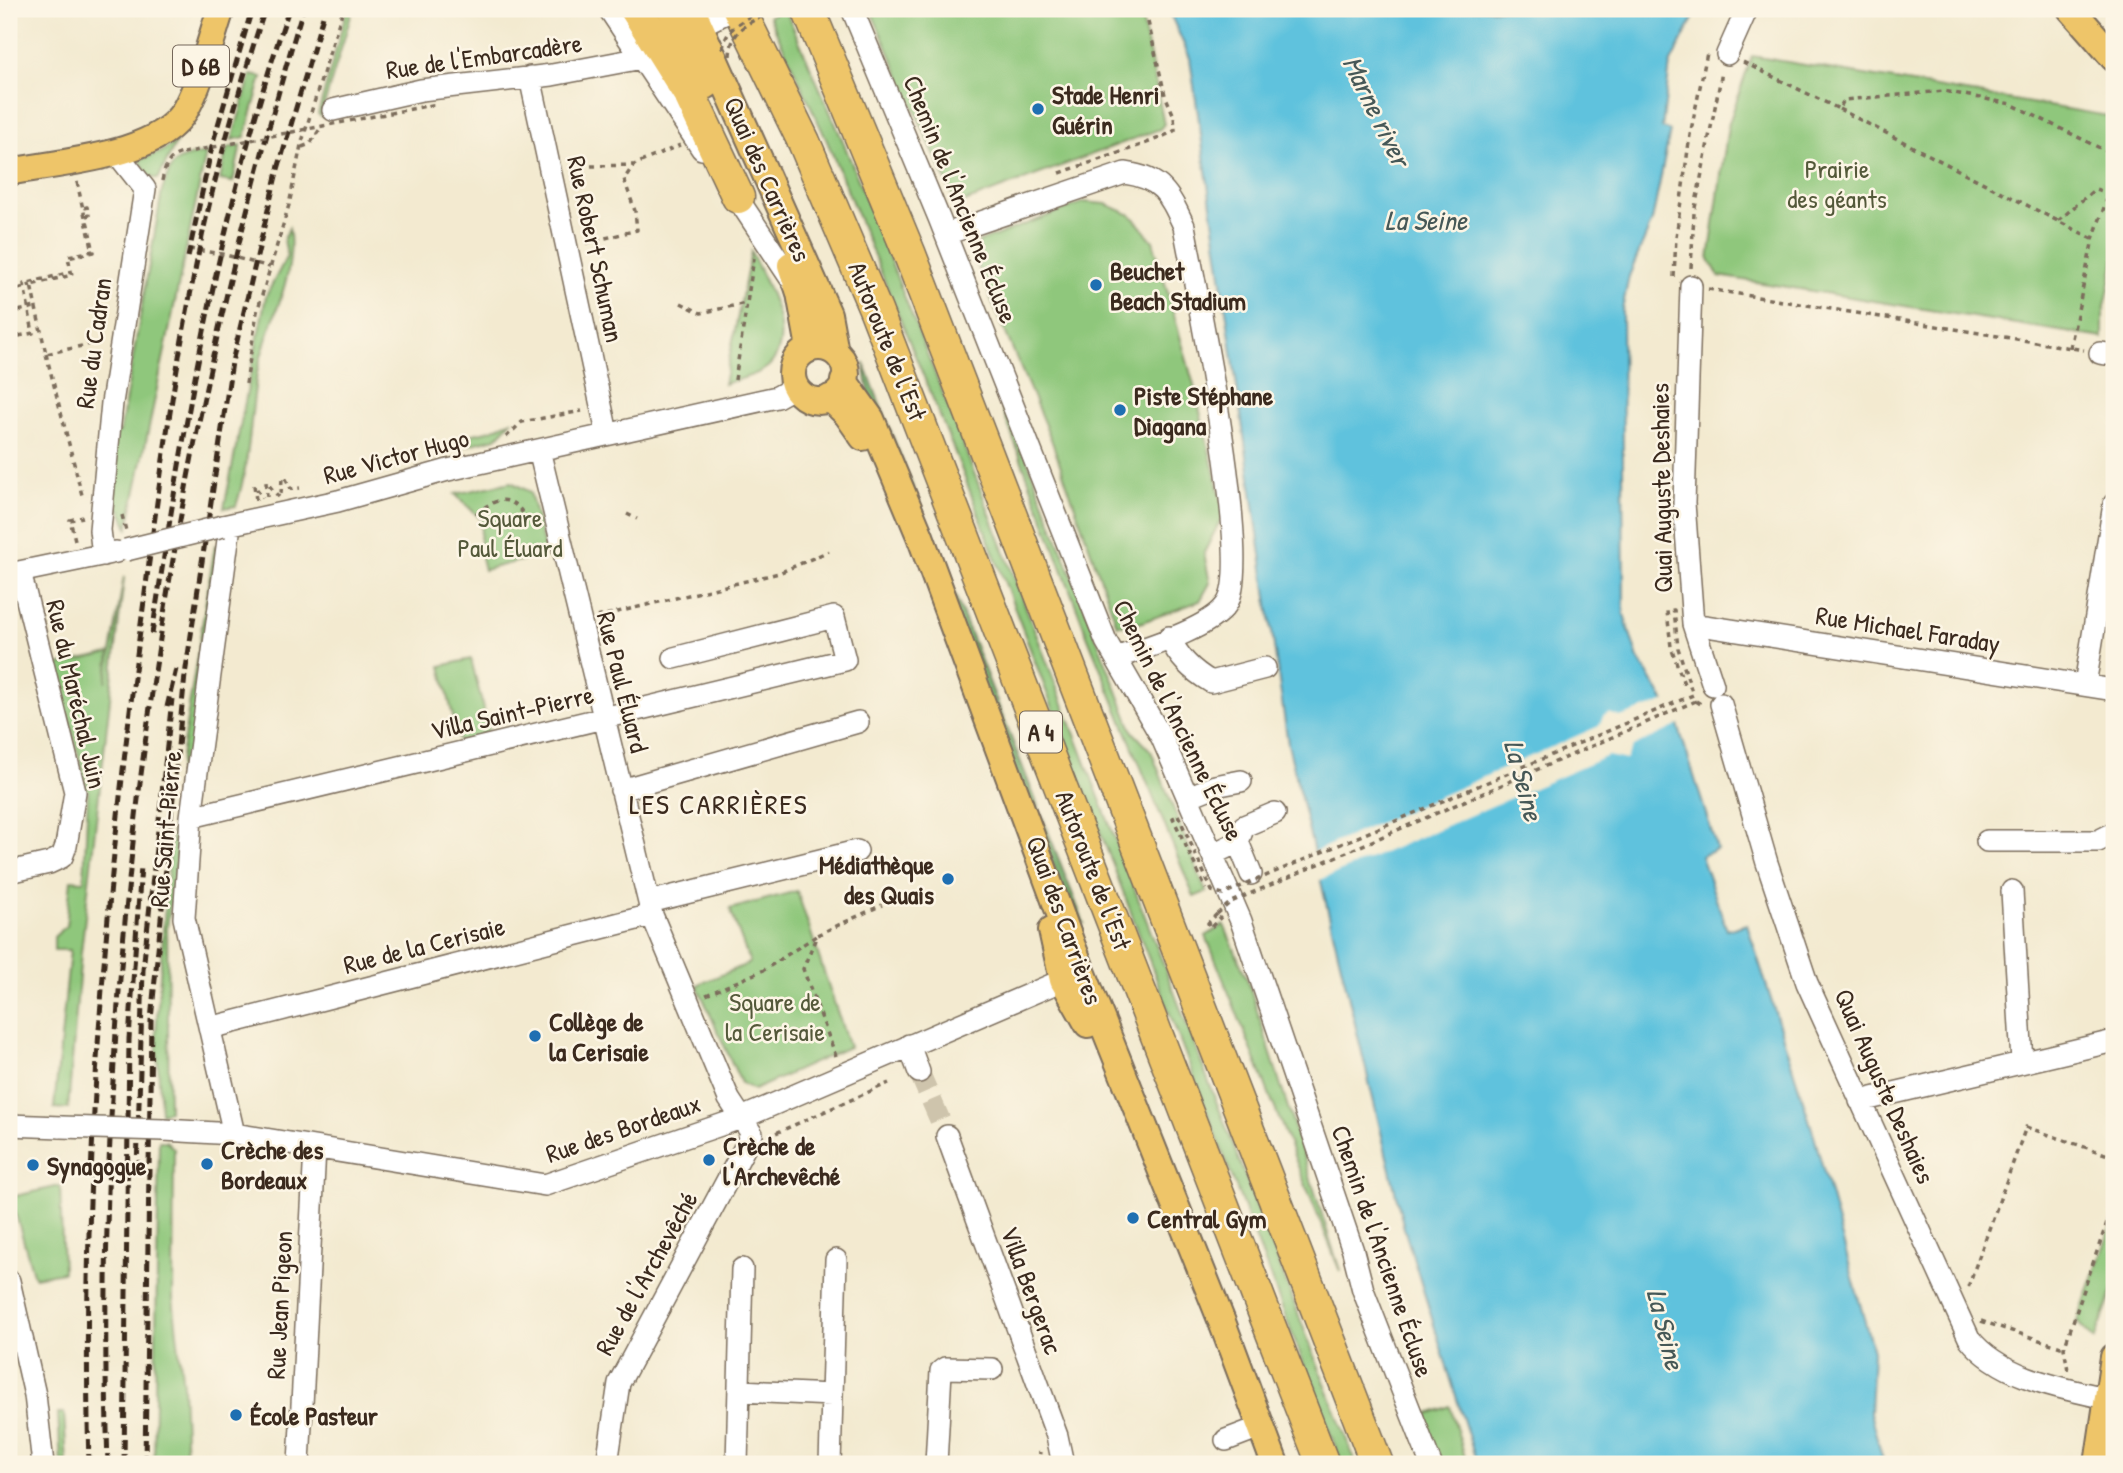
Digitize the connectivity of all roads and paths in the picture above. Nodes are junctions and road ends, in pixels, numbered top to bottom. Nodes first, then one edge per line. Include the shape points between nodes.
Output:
1 (221, 9) edge
2 (343, 9) edge
3 (609, 9) edge
4 (636, 9) edge
5 (670, 9) edge
6 (768, 9) edge
7 (780, 9) edge
8 (808, 9) edge
9 (852, 9) edge
10 (1145, 9) edge
11 (1747, 9) edge
12 (2071, 9) edge
13 (712, 17) edge
14 (723, 48) dead end
15 (1719, 50) junction
16 (730, 56) dead end
17 (642, 58) junction
18 (1704, 58) junction
19 (2114, 58) edge
20 (530, 77) junction
21 (1165, 95) junction
22 (432, 96) junction
23 (1149, 97) dead end
24 (1839, 109) junction
25 (333, 110) joint
26 (681, 144) dead end
27 (300, 148) junction
28 (115, 151) junction
29 (2114, 155) edge
30 (634, 165) junction
31 (591, 166) dead end
32 (9, 172) edge
33 (1056, 174) dead end
34 (77, 182) dead end
35 (2114, 187) edge
36 (145, 189) junction
37 (2109, 193) junction
38 (738, 197) junction
39 (86, 216) junction
40 (2058, 221) junction
41 (946, 234) junction
42 (2093, 239) junction
43 (567, 247) junction
44 (189, 249) dead end
45 (753, 250) dead end
46 (9, 264) edge
47 (270, 267) junction
48 (1682, 284) junction
49 (31, 285) junction
50 (800, 293) junction
51 (681, 303) dead end
52 (746, 303) junction
53 (35, 307) junction
54 (9, 313) edge
55 (9, 338) edge
56 (91, 343) dead end
57 (822, 350) junction
58 (46, 354) junction
59 (735, 380) dead end
60 (246, 383) dead end
61 (795, 387) junction
62 (837, 390) junction
63 (517, 425) junction
64 (519, 432) dead end
65 (607, 433) junction
66 (538, 450) junction
67 (483, 462) junction
68 (291, 489) dead end
69 (281, 492) dead end
70 (2114, 503) edge
71 (476, 514) dead end
72 (627, 514) dead end
73 (637, 519) dead end
74 (537, 521) dead end
75 (227, 526) junction
76 (829, 551) dead end
77 (103, 555) junction
78 (79, 559) junction
79 (14, 573) edge
80 (2108, 580) edge
81 (2106, 612) edge
82 (595, 618) dead end
83 (1693, 624) junction
84 (1169, 637) junction
85 (1111, 649) junction
86 (674, 658) dead end
87 (1265, 668) dead end
88 (2085, 685) junction
89 (1685, 687) dead end
90 (2114, 690) edge
91 (1696, 701) dead end
92 (603, 720) junction
93 (858, 722) dead end
94 (1241, 781) dead end
95 (621, 790) junction
96 (1183, 806) junction
97 (1275, 813) dead end
98 (191, 817) junction
99 (2114, 833) edge
100 (1987, 841) dead end
101 (1238, 842) junction
102 (857, 851) dead end
103 (1213, 854) junction
104 (9, 872) edge
105 (1251, 874) dead end
106 (2012, 891) dead end
107 (882, 905) dead end
108 (650, 909) junction
109 (1209, 926) dead end
110 (817, 935) junction
111 (1071, 975) junction
112 (688, 1003) junction
113 (210, 1028) junction
114 (2114, 1041) edge
115 (909, 1045) junction
116 (838, 1061) dead end
117 (2022, 1062) junction
118 (919, 1072) tunnel mouth
119 (889, 1083) dead end
120 (1860, 1101) junction
121 (744, 1117) junction
122 (9, 1125) edge
123 (766, 1131) dead end
124 (234, 1134) junction
125 (947, 1136) tunnel mouth
126 (315, 1148) junction
127 (2114, 1157) edge
128 (2114, 1202) edge
129 (836, 1260) dead end
130 (742, 1269) dead end
131 (9, 1281) edge
132 (1317, 1305) junction
133 (1958, 1314) junction
134 (2064, 1348) junction
135 (2114, 1357) edge
136 (992, 1369) dead end
137 (2071, 1381) dead end
138 (740, 1391) junction
139 (832, 1395) junction
140 (2106, 1398) junction
141 (43, 1464) edge
142 (299, 1464) edge
143 (607, 1464) edge
144 (737, 1464) edge
145 (830, 1464) edge
146 (936, 1464) edge
147 (1063, 1464) edge
148 (1260, 1464) edge
149 (1275, 1464) edge
150 (1323, 1464) edge
151 (1377, 1464) edge
152 (1398, 1464) edge
153 (1430, 1464) edge
154 (2098, 1464) edge

1 - 28 main road, D 6B via 191,96 177,121 153,140
2 - 27 path
3 - 17 street, Quai des Carrières
4 - 38 highway via 696,107
5 - 13 main road, Quai des Carrières
6 - 14 path, bridge via 734,26
7 - 16 path, bridge via 740,27 732,38
8 - 132 highway, Autoroute de l’Est / A 4 via 905,243
9 - 41 street, Chemin de l'Ancienne Écluse
10 - 21 path
11 - 15 street
12 - 19 main road
13 - 50 main road, Quai des Carrières
13 - 57 main road, Quai des Carrières via 828,314
13 - 150 highway, Autoroute de l’Est / A 4 via 804,142 876,310
15 - 18 path
15 - 18 path
15 - 24 path
15 - 48 path
17 - 20 street, Rue de l'Embarcadère
17 - 38 street, Quai des Carrières
18 - 48 path via 1679,211
20 - 22 street, Rue de l'Embarcadère
20 - 43 street, Rue Robert Schuman
21 - 23 path
21 - 33 path via 1175,122 1170,135
22 - 25 street, Rue de l'Embarcadère
22 - 36 path, bridge via 174,154 166,164 159,193
24 - 29 path via 1844,100 1944,91 2011,104
24 - 40 path
25 - 27 path via 310,144
26 - 30 path
27 - 47 path
28 - 32 main road, D 6B
28 - 36 street
30 - 31 path
30 - 43 path via 624,179 637,230
34 - 39 path
35 - 37 path
36 - 77 street, Rue du Cadran via 112,403 100,530
37 - 40 path via 2095,189
37 - 42 path
38 - 50 street, Quai des Carrières
39 - 49 path via 94,252 68,258 72,275
39 - 55 path via 87,207 83,208 93,251 68,256 71,272 24,284 33,333
40 - 42 path
41 - 84 street via 1125,173 1145,176 1163,188 1175,206 1184,226 1232,507 1235,571 1228,603 1220,612
41 - 85 street, Chemin de l'Ancienne Écluse
42 - 48 path via 2070,348
43 - 65 street, Rue Robert Schuman
44 - 47 path
45 - 52 path
46 - 49 path via 15,290
47 - 60 path via 257,312
48 - 83 street, Quai Auguste Deshaies via 1684,503
49 - 53 path
50 - 57 main road, Quai des Carrières
51 - 52 path via 701,313
52 - 59 path
53 - 54 path
53 - 58 path
56 - 58 path
57 - 61 main road via 795,360
57 - 62 main road via 844,367
58 - 78 path via 87,516 70,520
61 - 62 main road via 814,401
61 - 65 street, Rue Victor Hugo via 777,397
62 - 111 main road, Quai des Carrières via 866,440
63 - 64 path
63 - 65 path via 580,410
63 - 67 path
65 - 66 street, Rue Victor Hugo
66 - 67 street, Rue Victor Hugo
66 - 92 street, Rue Paul Éluard
67 - 75 street, Rue Victor Hugo
68 - 69 path
70 - 80 street
71 - 74 path via 508,498 529,523
72 - 73 path
75 - 77 street, Rue Victor Hugo, bridge
75 - 98 street, Rue Saint-Pierre
76 - 82 path via 779,573
77 - 78 street, Rue Victor Hugo
78 - 79 street, Rue Victor Hugo
79 - 104 street, Rue du Maréchal Juin via 75,792 62,857
80 - 81 street
81 - 88 street
83 - 88 street, Rue Michael Faraday
83 - 120 street, Quai Auguste Deshaies via 1807,983
84 - 85 street
84 - 87 street via 1192,670 1211,682
85 - 96 street, Chemin de l'Ancienne Écluse via 1161,738
86 - 92 street, Villa Saint-Pierre via 834,617 845,660
88 - 90 street, Rue Michael Faraday
89 - 96 path, bridge via 1671,647 1667,611 1674,610 1678,649 1693,695 1223,894 1210,887
91 - 109 path, bridge via 1231,902
92 - 95 street, Rue Paul Éluard
92 - 98 street, Villa Saint-Pierre
93 - 95 street
94 - 96 street via 1215,786
95 - 108 street, Rue Paul Éluard
96 - 103 street, Chemin de l'Ancienne Écluse
97 - 101 street via 1244,826
98 - 113 street, Rue Saint-Pierre via 184,918
99 - 100 street via 2098,841
101 - 103 street
101 - 105 street
102 - 108 street, Rue de la Cerisaie
103 - 153 street, Chemin de l'Ancienne Écluse via 1245,934 1363,1290
106 - 117 street
107 - 110 path
108 - 112 street, Rue Paul Éluard
108 - 113 street, Rue de la Cerisaie
110 - 112 path via 764,970
110 - 116 path via 803,969
111 - 115 street, Rue des Bordeaux
111 - 148 main road, Quai des Carrières via 1161,1194 1236,1436
111 - 149 main road, Quai des Carrières via 1222,1322
112 - 121 street, Rue Paul Éluard via 729,1098
113 - 124 street, Rue Saint-Pierre
114 - 117 street
115 - 118 street
115 - 121 street, Rue des Bordeaux
117 - 120 street
119 - 123 path via 776,1133 764,1143
120 - 133 street, Quai Auguste Deshaies
121 - 126 street, Rue des Bordeaux via 545,1185
121 - 143 street, Rue de l'Archevêché via 752,1134 749,1145 619,1383
122 - 124 street, Rue des Bordeaux, bridge
124 - 126 street, Rue des Bordeaux
125 - 147 street, Villa Bergerac via 1057,1436
126 - 142 street, Rue Jean Pigeon
127 - 133 path via 2026,1127
128 - 134 path
129 - 139 street
130 - 138 street
131 - 141 street via 34,1395
132 - 151 highway, Autoroute de l’Est / A 4
132 - 152 highway
133 - 134 path
133 - 140 street, Quai Auguste Deshaies via 1969,1338 1994,1362 2072,1392
134 - 137 path
135 - 140 main road
136 - 146 street via 945,1367 941,1371
138 - 139 street
138 - 144 street
139 - 145 street
140 - 154 main road

